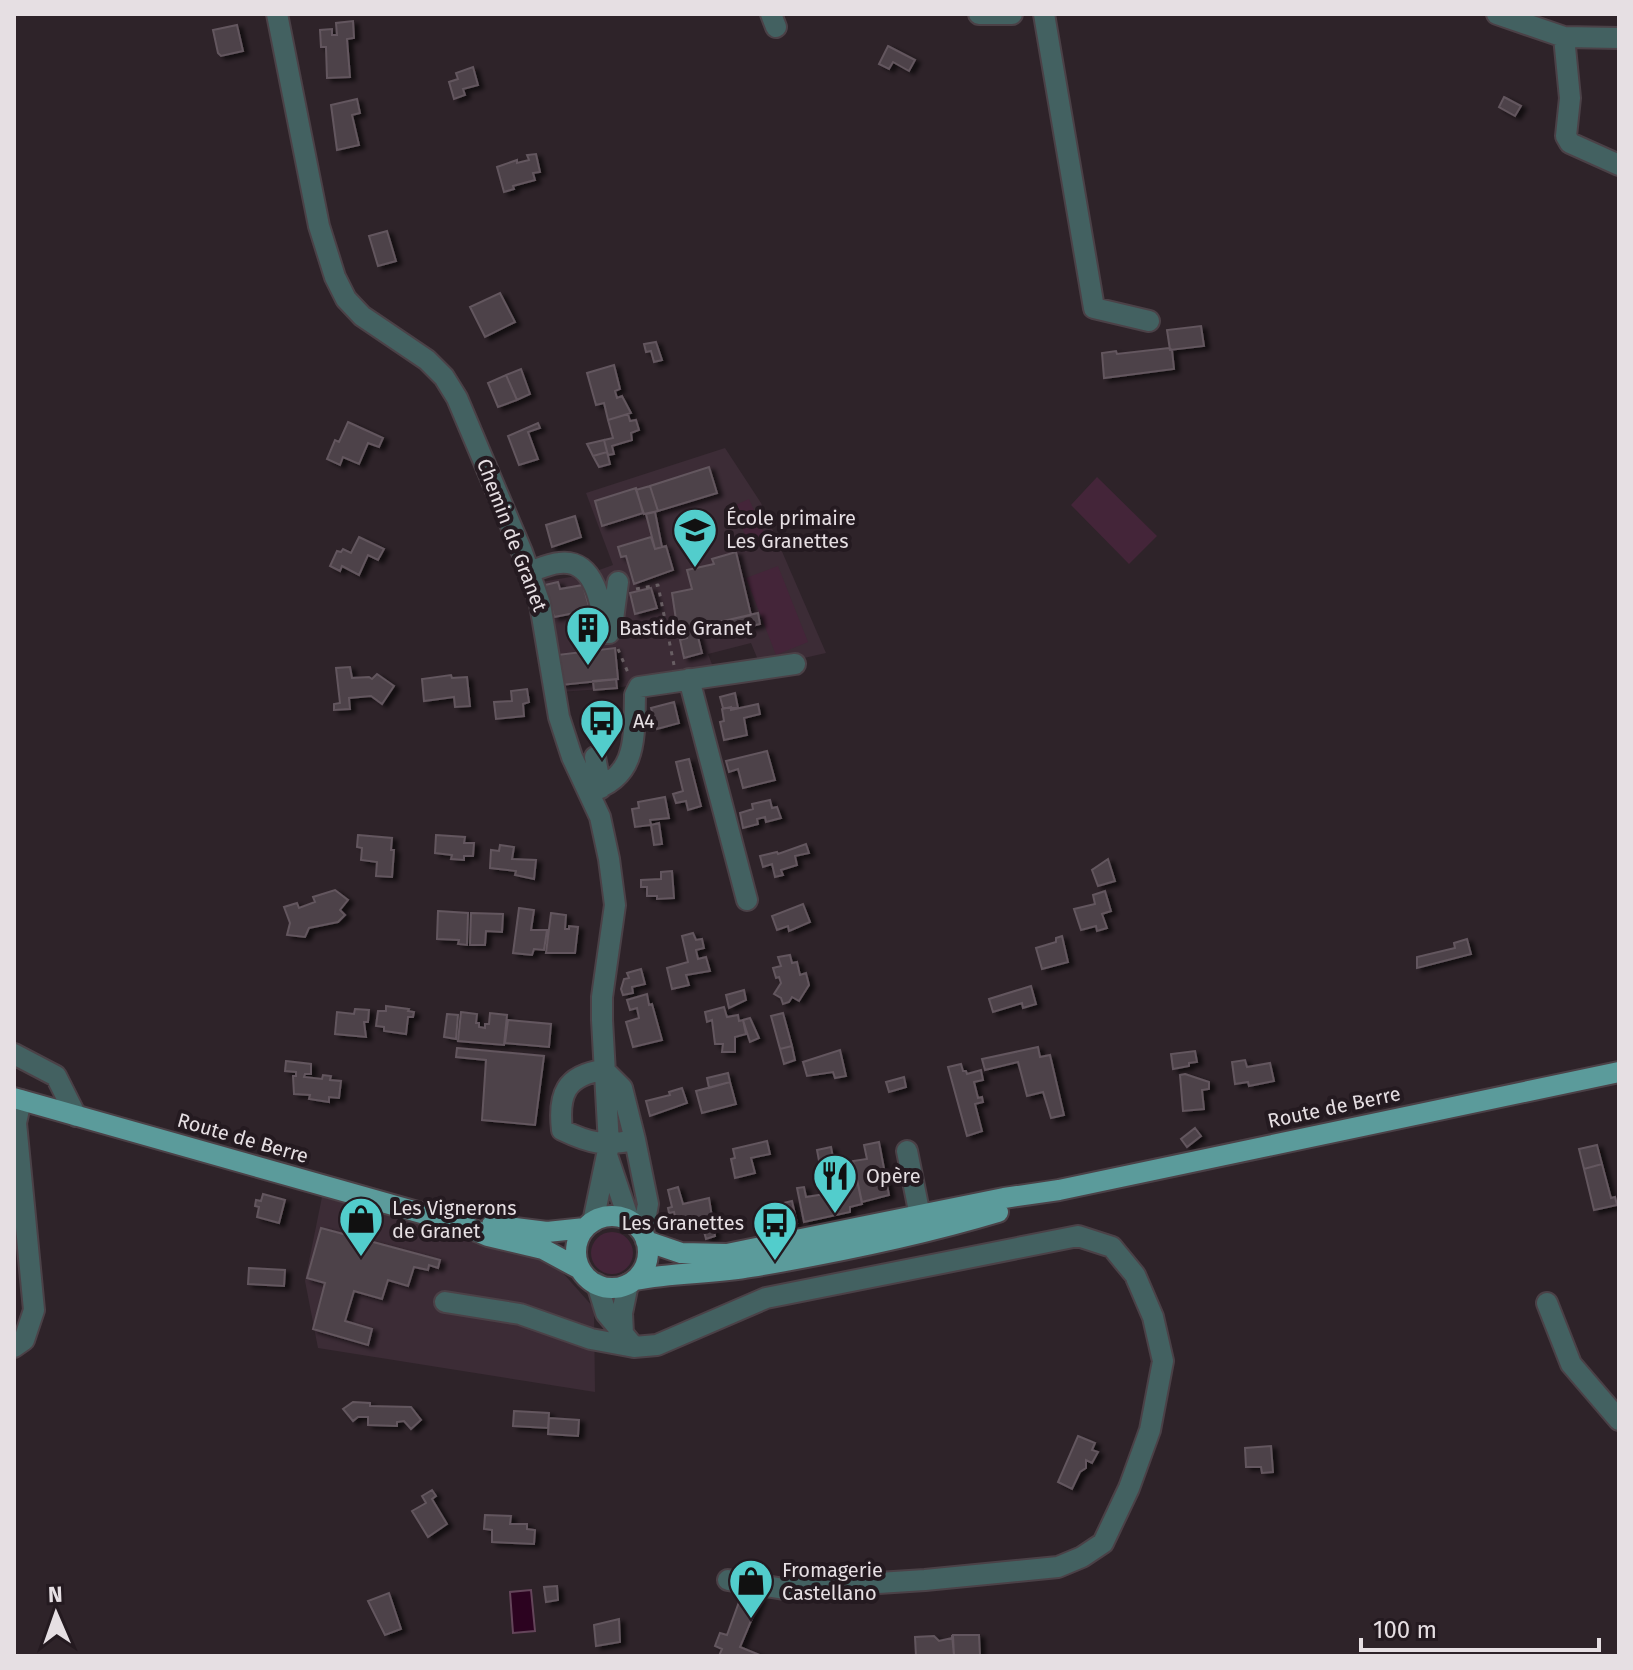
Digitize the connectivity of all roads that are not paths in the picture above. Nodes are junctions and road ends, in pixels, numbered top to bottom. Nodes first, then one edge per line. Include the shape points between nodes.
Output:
1 (277, 14) edge
2 (979, 14) edge
3 (1012, 14) edge
4 (1044, 14) edge
5 (1497, 14) edge
6 (1564, 37) junction
7 (1619, 38) edge
8 (1619, 165) edge
9 (1149, 321) dead end
10 (529, 572) junction
11 (626, 586) road end
12 (795, 664) dead end
13 (682, 676) junction
14 (595, 757) dead end
15 (595, 789) junction
16 (747, 900) dead end
17 (14, 1054) edge
18 (604, 1070) junction
19 (1619, 1072) edge
20 (17, 1099) edge
21 (76, 1116) junction
22 (635, 1140) junction
23 (907, 1151) dead end
24 (608, 1152) junction
25 (1059, 1190) junction
26 (920, 1216) junction
27 (460, 1224) junction
28 (589, 1225) junction
29 (639, 1231) junction
30 (803, 1256) junction
31 (580, 1269) junction
32 (632, 1282) junction
33 (597, 1284) junction
34 (445, 1302) dead end
35 (1547, 1303) dead end
36 (629, 1341) junction
37 (14, 1347) edge
38 (1619, 1420) edge
39 (728, 1580) dead end

1 - 10 street, Chemin de Granet via 319,226 335,277 362,316 444,377
2 - 3 street
4 - 9 street via 1094,308
5 - 6 street
6 - 7 street
6 - 8 street via 1570,98 1566,136 1570,143
10 - 11 street via 561,562 588,574 605,633
10 - 15 street, Chemin de Granet via 544,615 559,717 572,757
12 - 13 street
13 - 15 street via 636,690 632,752 621,773
13 - 16 street
14 - 15 street
15 - 18 street, Chemin de Granet via 615,905 602,997
17 - 21 street via 56,1076
18 - 22 street via 622,1088
18 - 24 street, Chemin de Granet
18 - 24 street via 568,1084 559,1107 562,1130
19 - 25 main road, Route de Berre
20 - 21 main road, Route de Berre
20 - 37 street via 34,1310 24,1340
21 - 27 main road, Route de Berre
22 - 24 street
22 - 29 street via 648,1204
23 - 26 street
24 - 28 street, Chemin de Granet
24 - 29 street, Chemin de Granet
25 - 26 main road, Route de Berre
25 - 30 main road, Route de Berre via 951,1226
26 - 29 main road, Route de Berre via 727,1254 681,1253
26 - 30 street via 915,1225 815,1246
27 - 28 main road, Route de Berre via 547,1232
27 - 31 main road, Route de Berre via 543,1249
28 - 29 main road via 611,1216
28 - 31 main road via 577,1247
29 - 32 main road via 648,1258
30 - 32 main road, Route de Berre
31 - 33 main road
32 - 33 main road
32 - 36 street via 622,1313
33 - 36 street via 606,1313
34 - 36 street via 520,1314 591,1339
35 - 38 street via 1571,1364
36 - 39 street via 657,1345 766,1298 1078,1236 1112,1247 1135,1275 1153,1317 1163,1361 1150,1430 1114,1523 1103,1543 1082,1557 1058,1567 925,1580 784,1589

